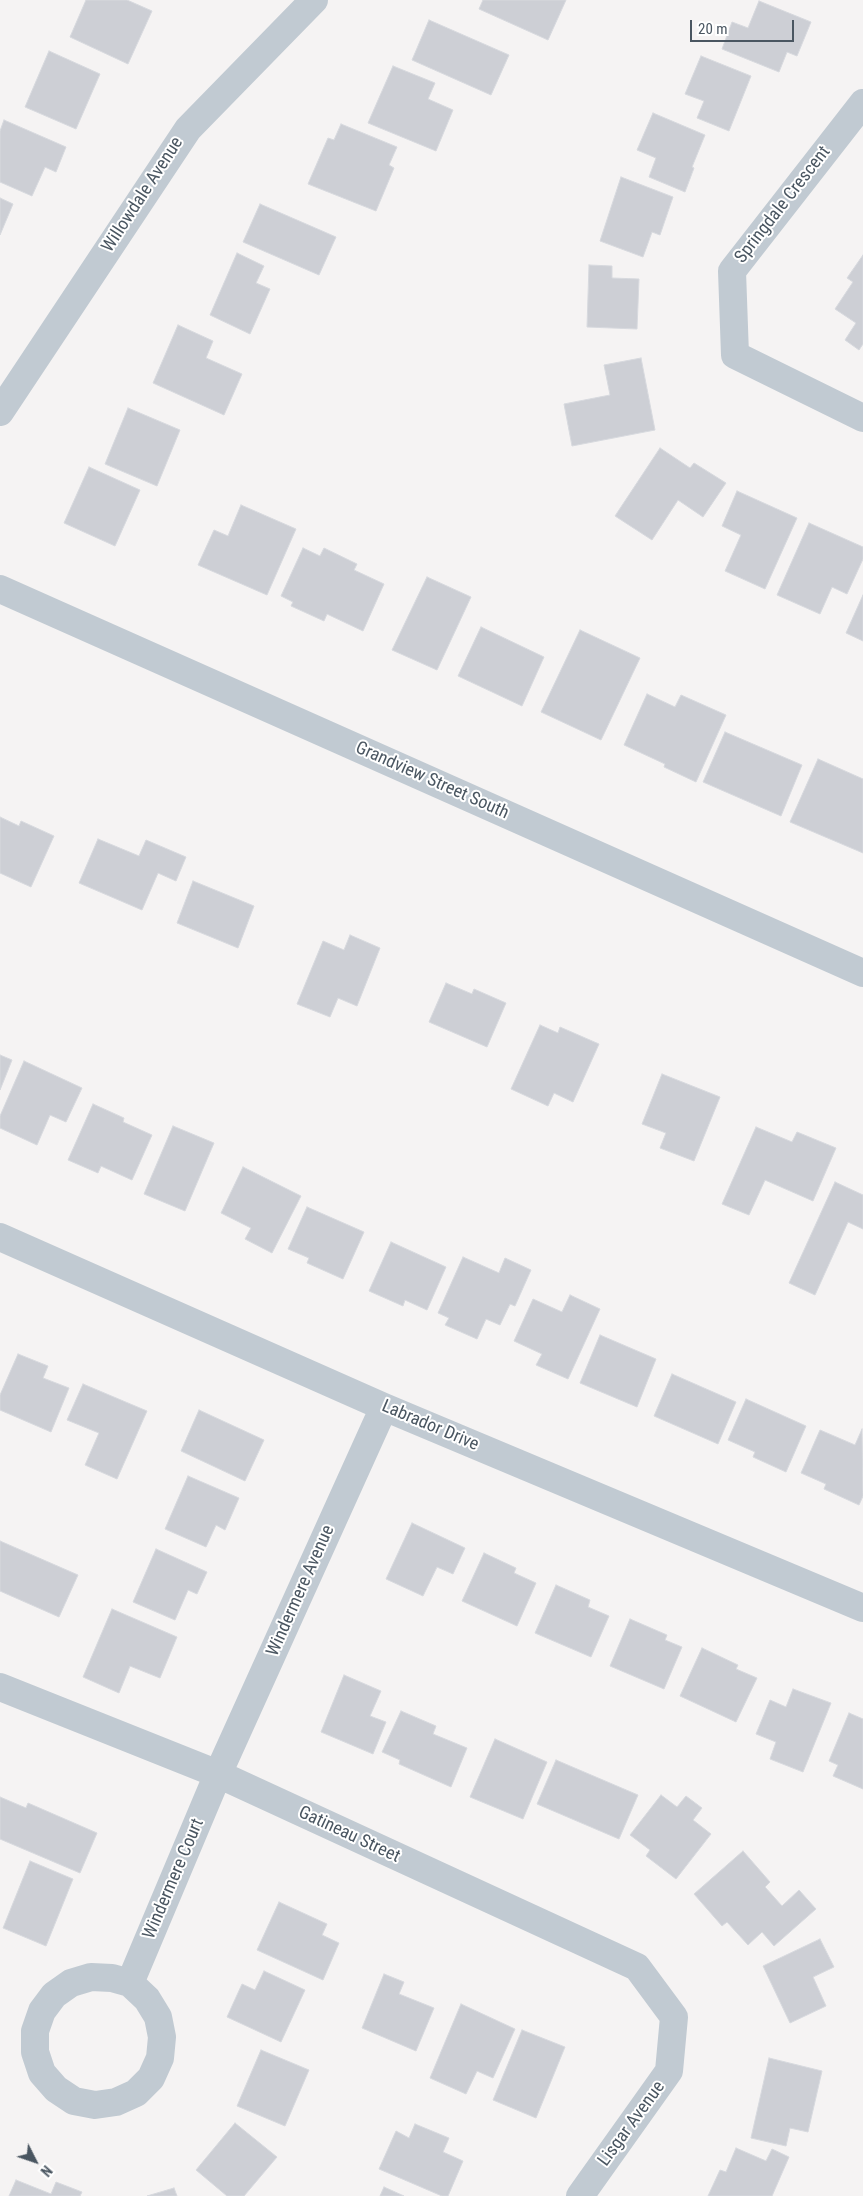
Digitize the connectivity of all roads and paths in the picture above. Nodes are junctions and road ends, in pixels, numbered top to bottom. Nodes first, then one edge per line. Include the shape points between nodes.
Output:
1 (314, 0) edge
2 (863, 103) edge
3 (0, 412) edge
4 (863, 418) edge
5 (0, 589) edge
6 (863, 973) edge
7 (0, 1236) edge
8 (384, 1407) junction
9 (863, 1608) edge
10 (0, 1687) edge
11 (218, 1774) junction
12 (130, 1983) junction
13 (674, 2017) joint
14 (580, 2196) edge

1 - 3 street, Willowdale Avenue via 188,129
2 - 4 street, Springdale Crescent via 732,271 735,355
5 - 6 street, Grandview Street South
7 - 8 street, Labrador Drive
8 - 9 street, Labrador Drive
8 - 11 street, Windermere Avenue
10 - 11 street, Gatineau Street
11 - 12 street, Windermere Court
11 - 13 street, Gatineau Street via 637,1967
12 - 12 street via 147,1999 158,2017 162,2037 160,2058 151,2078 136,2093 116,2102 95,2105 74,2101 56,2089 42,2072 35,2052 35,2031 42,2012 54,1994 71,1983 91,1978 112,1978
13 - 14 street, Lisgar Avenue via 669,2071

